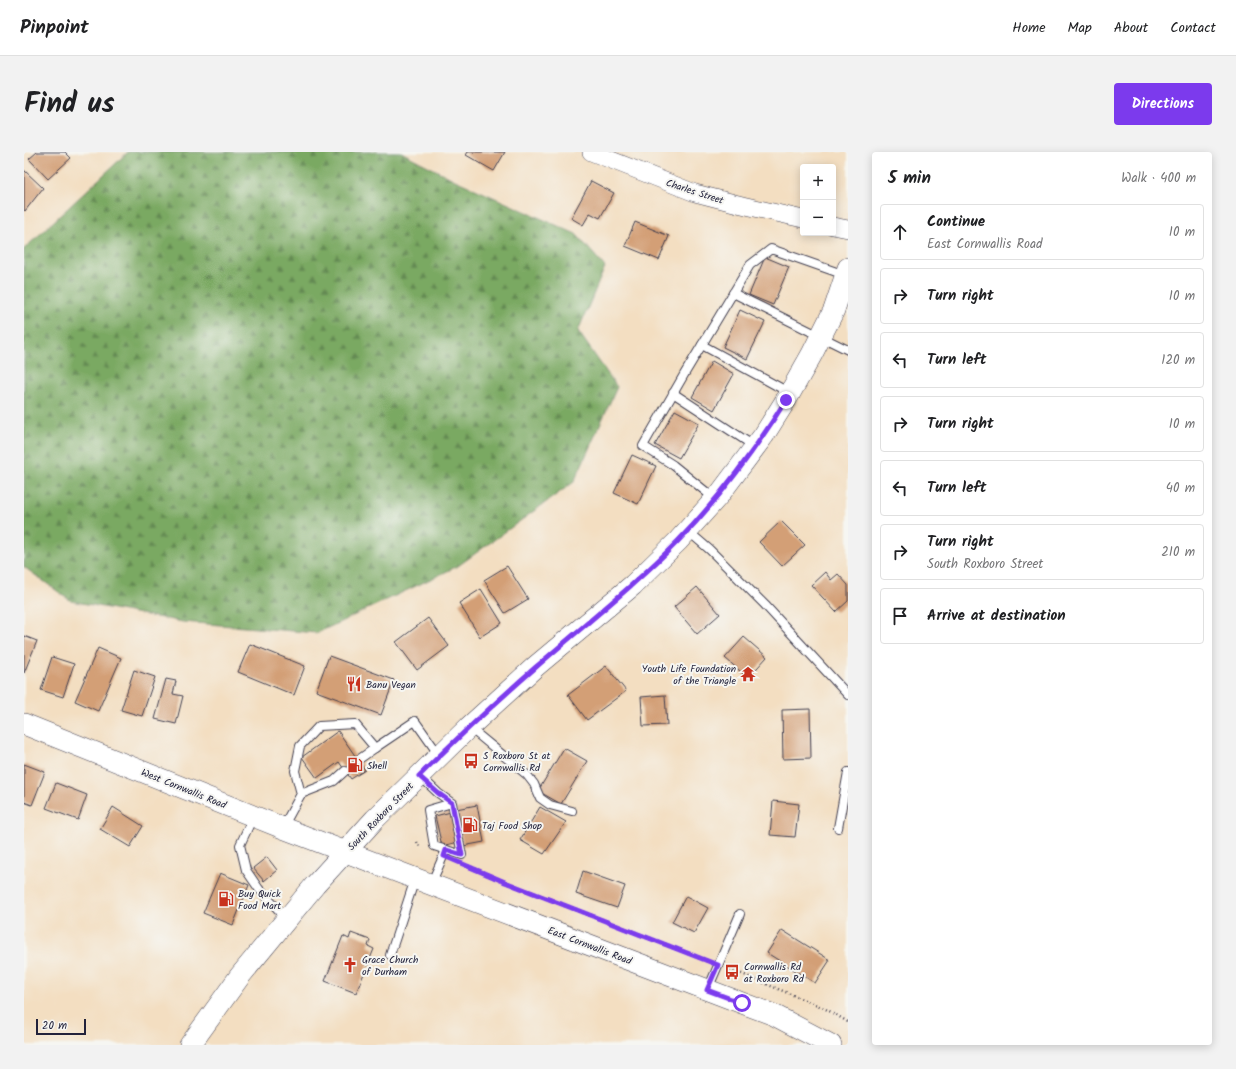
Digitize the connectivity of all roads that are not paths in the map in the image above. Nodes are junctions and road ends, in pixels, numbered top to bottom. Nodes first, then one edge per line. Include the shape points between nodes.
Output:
1 (591, 152) edge
2 (800, 218) edge
3 (836, 227) edge
4 (848, 229) edge
5 (847, 272) edge
6 (733, 293) junction
7 (820, 337) junction
8 (702, 345) junction
9 (848, 350) edge
10 (673, 393) junction
11 (790, 393) junction
12 (756, 447) junction
13 (716, 499) junction
14 (687, 531) junction
15 (848, 695) edge
16 (24, 724) edge
17 (469, 727) junction
18 (375, 748) junction
19 (440, 755) junction
20 (358, 760) dead end
21 (345, 771) dead end
22 (848, 772) edge
23 (419, 776) junction
24 (301, 794) junction
25 (452, 803) junction
26 (572, 811) dead end
27 (253, 816) junction
28 (283, 828) junction
29 (838, 828) dead end
30 (345, 852) junction
31 (445, 853) junction
32 (423, 881) junction
33 (740, 914) dead end
34 (287, 919) junction
35 (390, 955) dead end
36 (707, 990) junction
37 (190, 1045) edge
38 (831, 1045) edge

1 - 2 street, Charles Street via 695,193
3 - 4 street
5 - 6 lane via 770,249 750,265
5 - 7 street, South Roxboro Street via 834,310
6 - 7 lane
6 - 8 lane
7 - 9 lane
7 - 11 street, South Roxboro Street
8 - 10 lane
8 - 11 lane
10 - 12 lane
10 - 13 lane via 643,446 673,465
11 - 12 street, South Roxboro Street
12 - 13 street, South Roxboro Street
13 - 14 street, South Roxboro Street
14 - 15 lane via 766,605
14 - 17 street, South Roxboro Street via 633,585 536,666
16 - 27 street, West Cornwallis Road
17 - 19 street, South Roxboro Street
17 - 26 lane via 527,775 540,798 550,805
18 - 19 lane via 415,722
18 - 20 lane
18 - 24 lane via 355,724 319,726 300,746 295,771
19 - 23 street, South Roxboro Street
21 - 24 lane via 334,781
22 - 29 lane
23 - 25 lane
23 - 30 street, South Roxboro Street
24 - 28 lane
25 - 31 lane via 462,855
25 - 31 lane via 428,810 434,846
27 - 28 street, West Cornwallis Road
27 - 34 lane via 240,845 246,870
28 - 30 street, West Cornwallis Road
30 - 32 street, East Cornwallis Road
30 - 34 street, South Roxboro Street
31 - 32 lane
32 - 35 lane
32 - 36 street, East Cornwallis Road
33 - 36 lane
34 - 37 street, South Roxboro Street via 240,976
36 - 38 street, East Cornwallis Road via 774,1016

